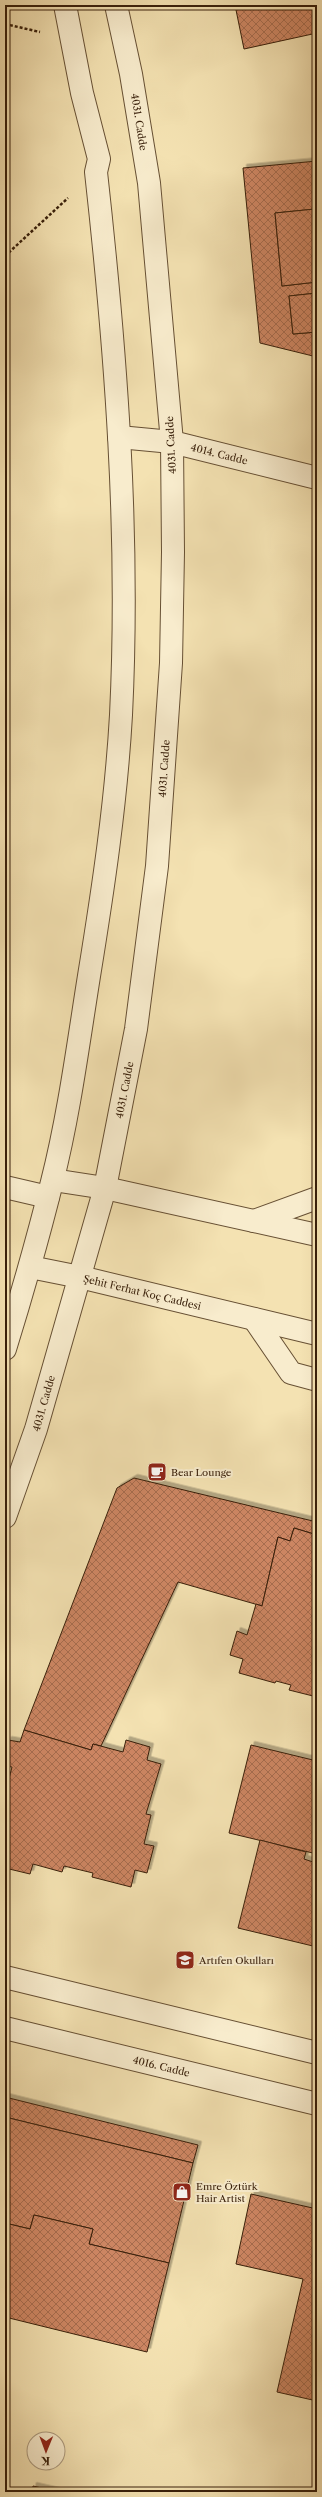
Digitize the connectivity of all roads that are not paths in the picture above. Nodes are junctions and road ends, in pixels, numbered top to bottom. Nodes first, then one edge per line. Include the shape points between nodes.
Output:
1 (65, 5) edge
2 (116, 5) edge
3 (119, 437) junction
4 (172, 442) junction
5 (317, 478) edge
6 (5, 1187) edge
7 (51, 1188) junction
8 (105, 1188) junction
9 (317, 1198) edge
10 (254, 1221) junction
11 (317, 1235) edge
12 (30, 1267) junction
13 (80, 1277) junction
14 (254, 1319) junction
15 (317, 1334) edge
16 (5, 1349) edge
17 (317, 1380) edge
18 (5, 1516) edge
19 (5, 1977) edge
20 (5, 2028) edge
21 (317, 2053) edge
22 (317, 2104) edge

1 - 3 street via 82,93 99,159 96,172 108,279
2 - 4 street, 4031. Cadde via 131,74 149,183
3 - 4 street, 4014. Cadde
3 - 7 street via 123,583 121,715 108,859 73,1073
4 - 5 street, 4014. Cadde
4 - 8 street, 4031. Cadde via 171,663 158,866 136,1029
6 - 7 street
7 - 8 street
7 - 12 street
8 - 10 street
8 - 13 street, 4031. Cadde
9 - 10 street
10 - 11 street
12 - 13 street, Şehit Ferhat Koç Caddesi
12 - 16 street
13 - 14 street, Şehit Ferhat Koç Caddesi
13 - 18 street, 4031. Cadde via 36,1429
14 - 15 street, Şehit Ferhat Koç Caddesi
14 - 17 street via 291,1374
19 - 21 street
20 - 22 street, 4016. Cadde

